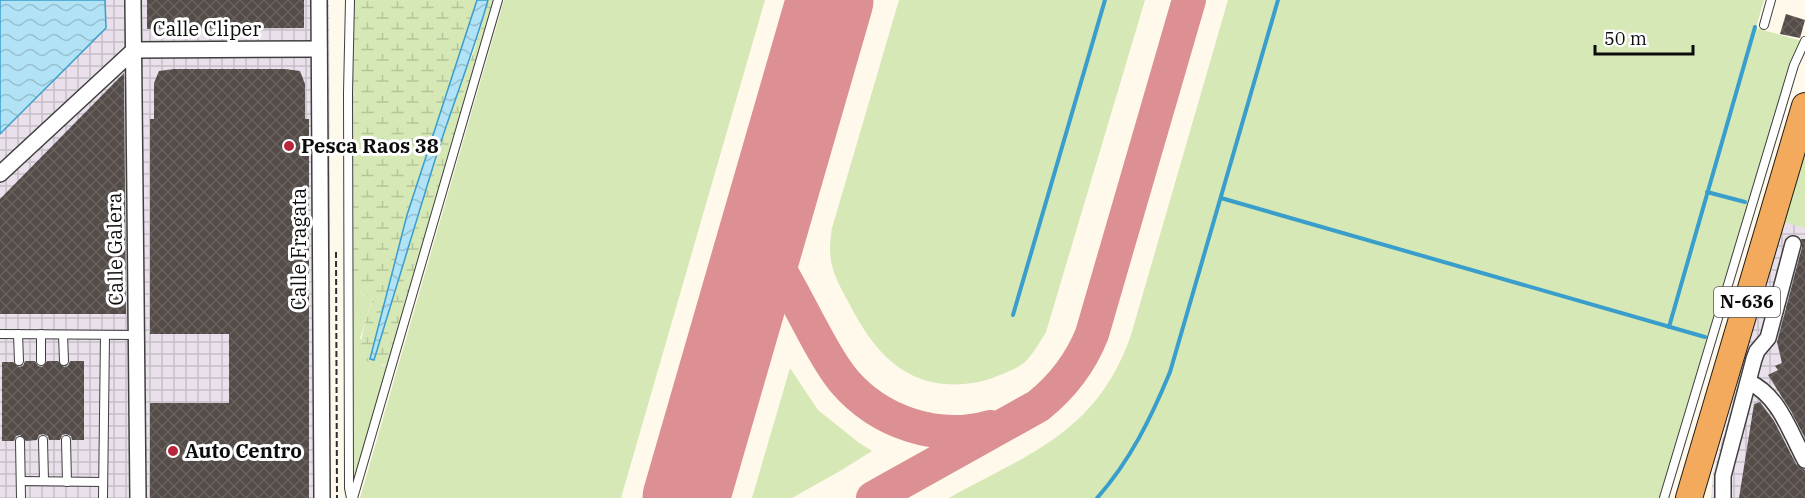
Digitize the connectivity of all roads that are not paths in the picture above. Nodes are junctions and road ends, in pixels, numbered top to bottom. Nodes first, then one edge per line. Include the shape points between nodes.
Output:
1 (134, 0) edge
2 (319, 0) edge
3 (350, 0) edge
4 (498, 0) edge
5 (1771, 0) edge
6 (1764, 25) dead end
7 (1805, 41) edge
8 (319, 49) junction
9 (134, 50) junction
10 (1805, 106) edge
11 (0, 174) edge
12 (1793, 244) dead end
13 (0, 334) edge
14 (18, 334) junction
15 (40, 334) junction
16 (63, 334) junction
17 (105, 335) junction
18 (137, 335) junction
19 (41, 361) dead end
20 (64, 361) dead end
21 (19, 362) dead end
22 (1749, 382) junction
23 (43, 440) dead end
24 (66, 440) dead end
25 (21, 441) dead end
26 (1805, 460) edge
27 (21, 481) junction
28 (44, 481) junction
29 (67, 482) junction
30 (103, 482) junction
31 (21, 498) edge
32 (103, 498) edge
33 (138, 498) edge
34 (322, 498) edge
35 (352, 498) edge
36 (1664, 498) edge
37 (1689, 498) edge
38 (1723, 498) edge

1 - 9 street, Calle Galera
2 - 8 street, Calle Fragata
3 - 35 lane
4 - 35 lane
5 - 6 lane
7 - 36 lane via 1791,76
8 - 9 street, Calle Cliper
8 - 34 street, Calle Fragata
9 - 11 street, Calle Cliper
9 - 18 street, Calle Galera
10 - 37 highway, N-636
12 - 22 street via 1768,338 1757,351
13 - 14 lane
14 - 15 lane
14 - 21 lane
15 - 16 lane
15 - 19 lane
16 - 17 lane
16 - 20 lane
17 - 18 lane
17 - 30 lane
18 - 33 street, Calle Galera
22 - 26 street via 1772,398
22 - 38 street via 1723,476
23 - 28 lane
24 - 29 lane
25 - 27 lane
27 - 28 lane
27 - 31 lane
28 - 29 lane
29 - 30 lane
30 - 32 lane

